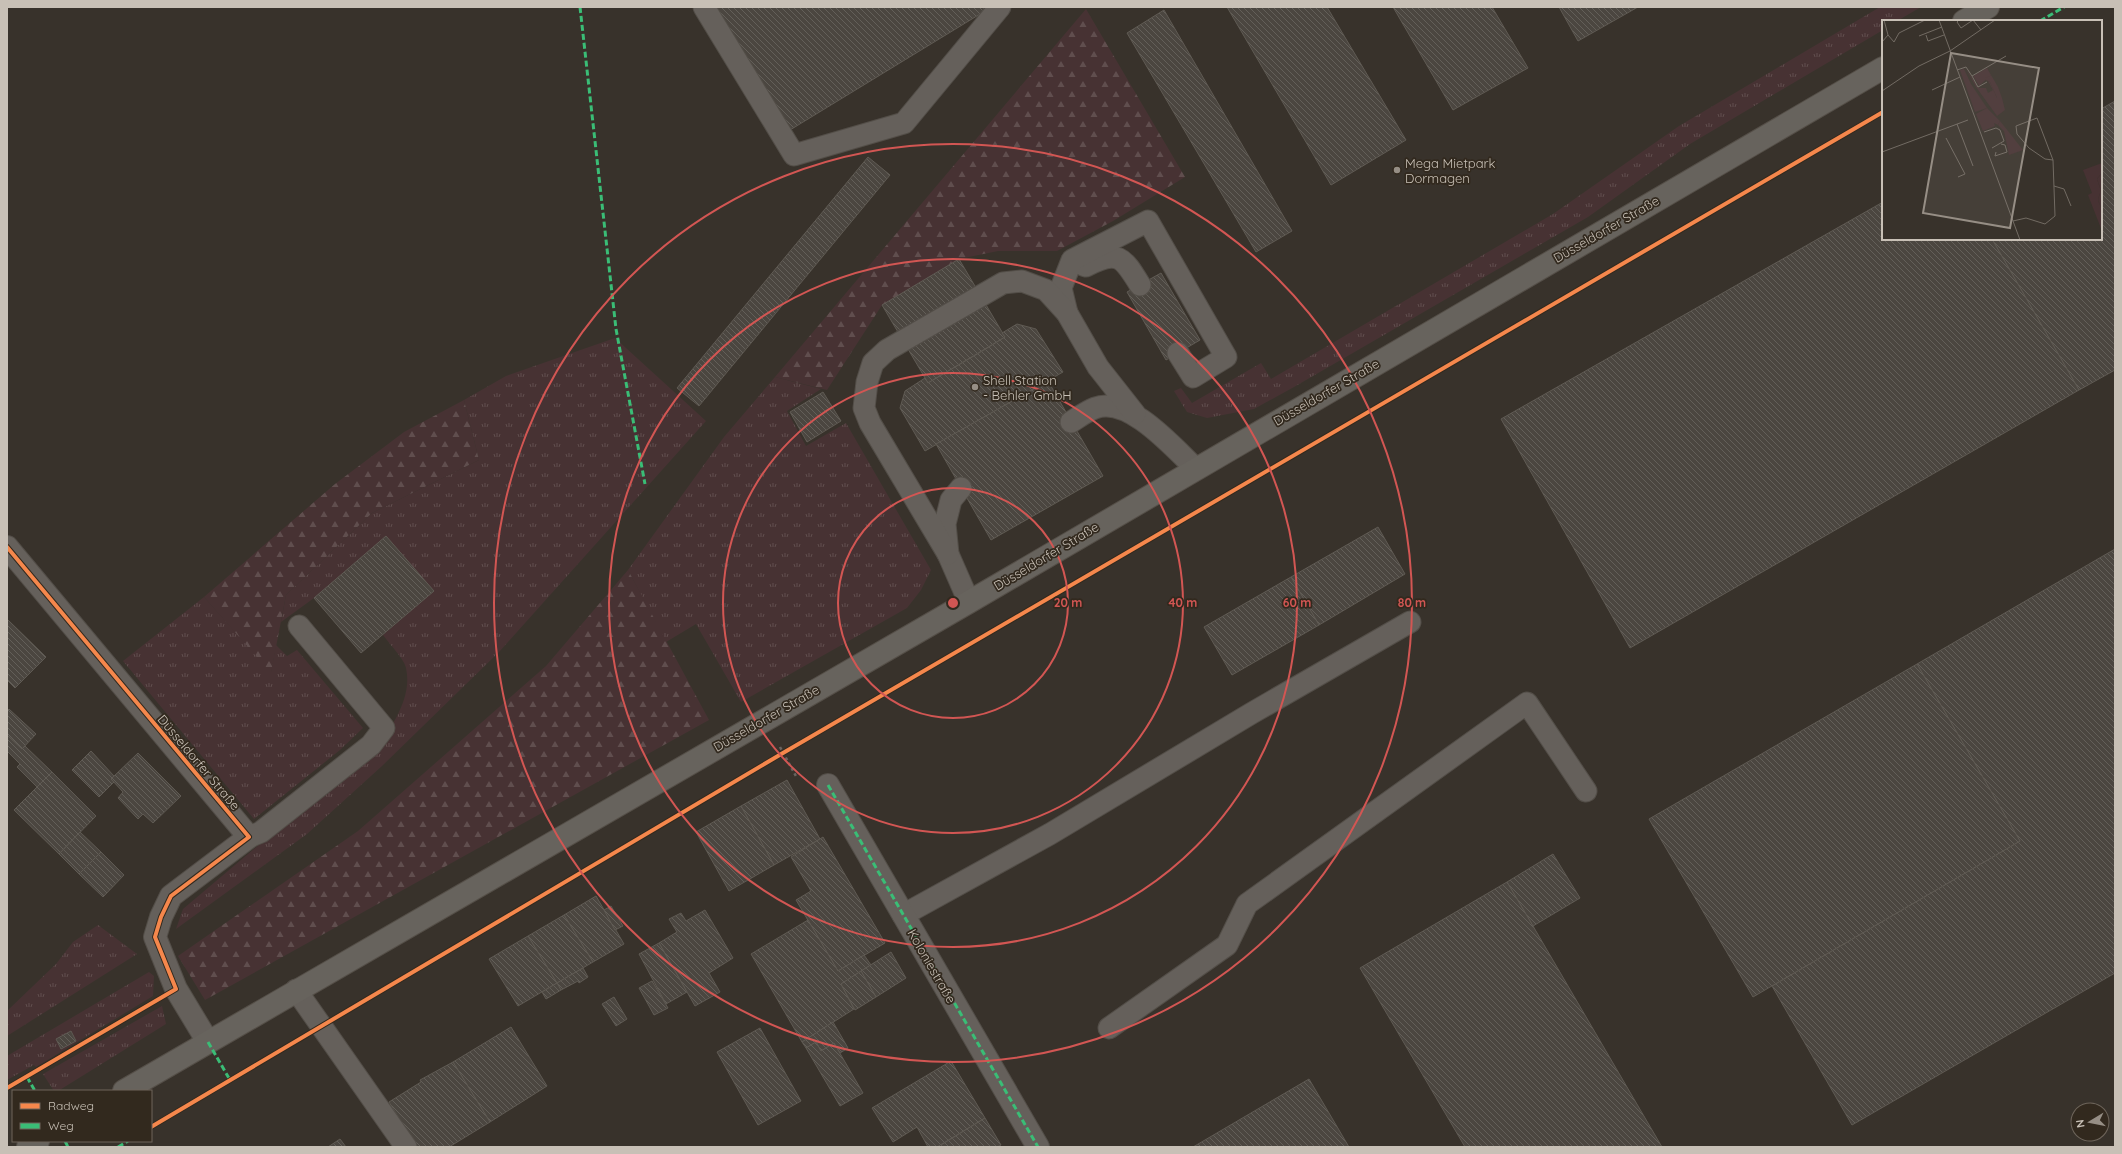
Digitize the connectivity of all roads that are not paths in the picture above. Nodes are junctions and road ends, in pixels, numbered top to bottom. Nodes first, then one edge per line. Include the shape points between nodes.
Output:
1 (704, 7) edge
2 (1000, 7) edge
3 (1988, 7) edge
4 (1966, 20) edge
5 (1882, 69) edge
6 (1072, 260) junction
7 (1140, 285) dead end
8 (1067, 313) junction
9 (1178, 353) dead end
10 (1135, 414) junction
11 (1071, 422) dead end
12 (1195, 468) junction
13 (961, 488) dead end
14 (7, 547) edge
15 (948, 554) junction
16 (969, 602) junction
17 (1410, 622) dead end
18 (299, 626) dead end
19 (828, 785) road end
20 (1586, 790) dead end
21 (249, 837) junction
22 (903, 915) junction
23 (296, 990) junction
24 (1108, 1028) dead end
25 (208, 1042) junction
26 (126, 1090) edge
27 (406, 1147) edge
28 (1038, 1147) edge

1 - 2 lane via 794,155 904,123
3 - 4 main road
5 - 12 main road, Düsseldorfer Straße
6 - 7 lane via 1086,266 1104,257 1119,258 1128,264
6 - 8 lane via 1061,288
6 - 9 lane via 1148,221 1226,357 1193,377
8 - 10 lane via 1098,367
8 - 15 lane via 1046,290 1022,281 1003,283 887,350 873,363 867,382 864,408 870,423
10 - 11 lane via 1117,406 1096,407
10 - 12 lane
12 - 16 main road, Düsseldorfer Straße
13 - 15 lane via 951,500 944,524
14 - 21 street, Düsseldorfer Straße
15 - 16 lane
16 - 23 main road, Düsseldorfer Straße
17 - 22 lane via 1050,834
18 - 21 lane via 384,728 371,745 261,832
19 - 22 street, Koloniestraße
20 - 24 lane via 1527,703 1248,904 1227,945
21 - 25 street via 171,896 155,937 176,988
22 - 28 street, Koloniestraße
23 - 25 main road, Düsseldorfer Straße
23 - 27 lane
25 - 26 main road, Düsseldorfer Straße

